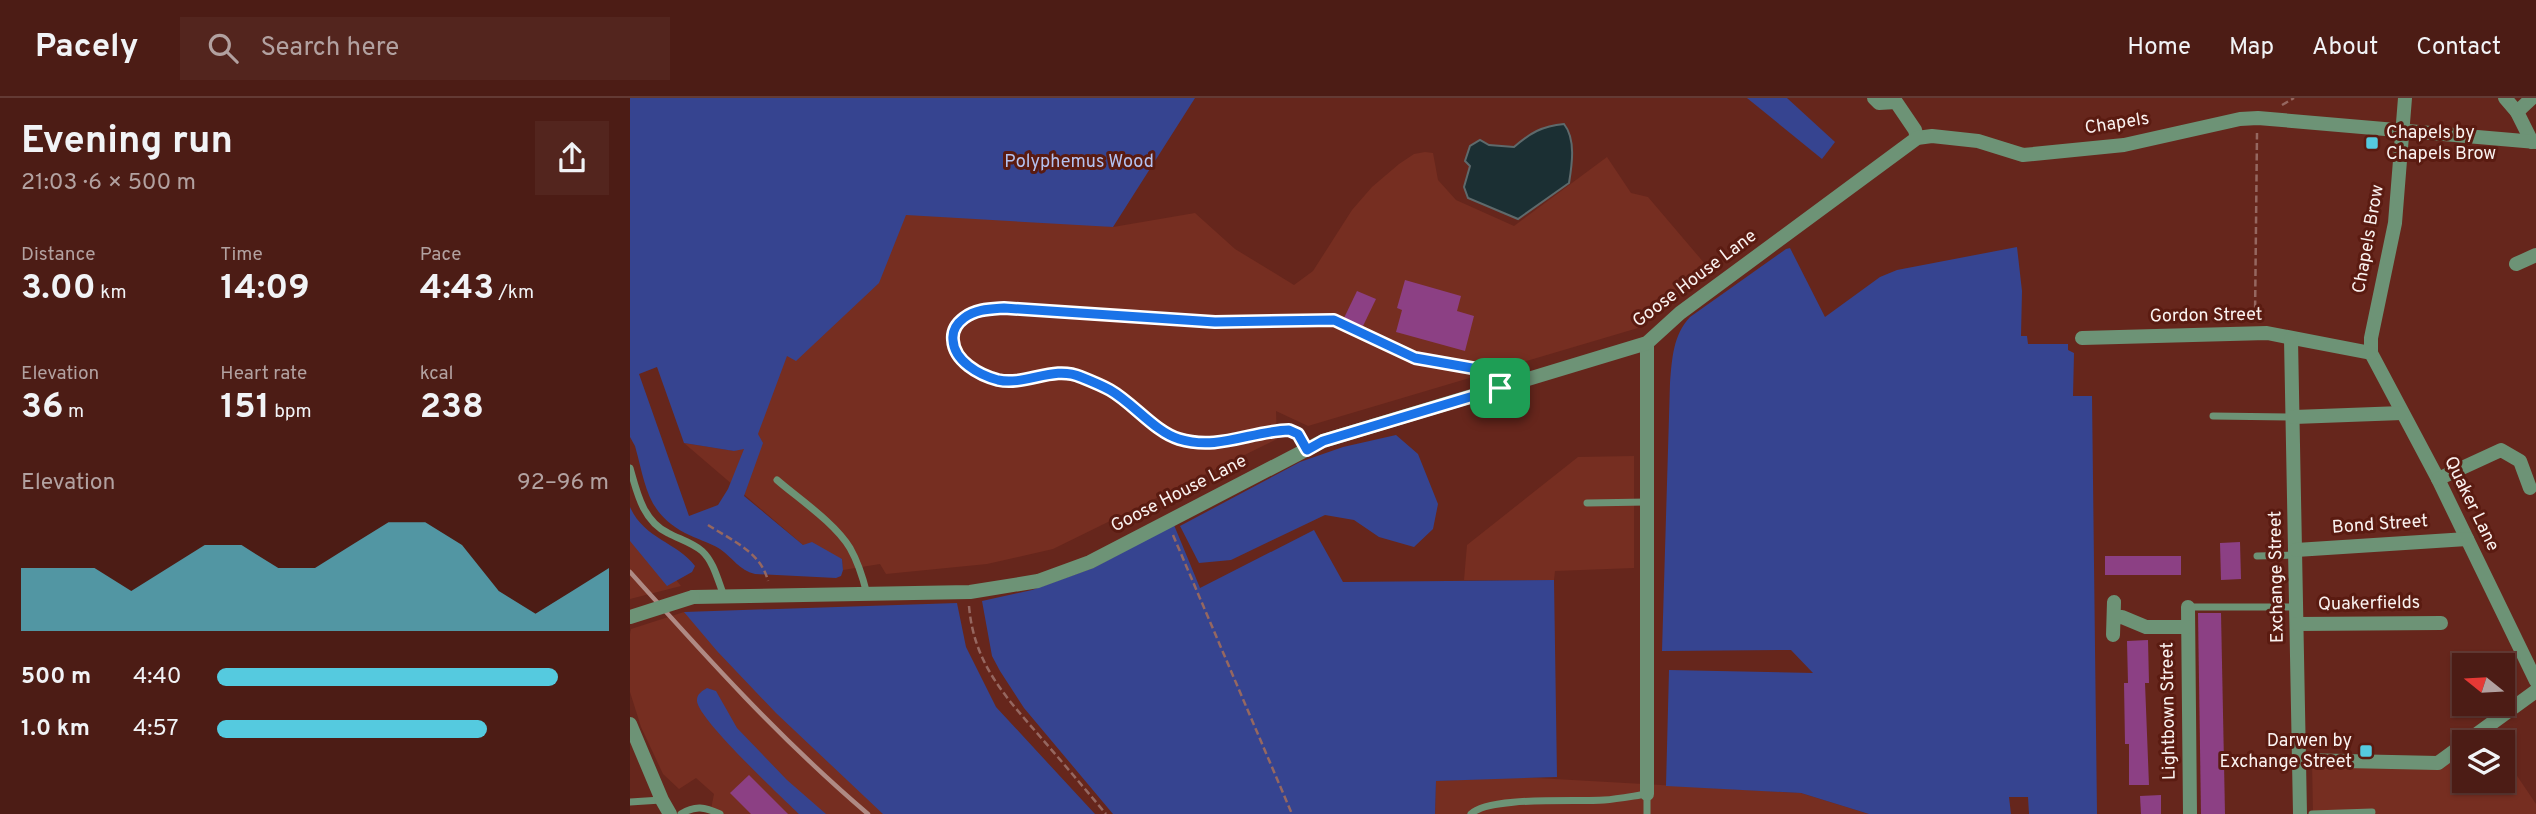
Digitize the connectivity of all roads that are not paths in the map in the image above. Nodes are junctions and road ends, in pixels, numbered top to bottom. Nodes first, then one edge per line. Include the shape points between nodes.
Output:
1 (1874, 98) edge
2 (2406, 98) edge
3 (2505, 98) edge
4 (2532, 98) edge
5 (1896, 100) edge
6 (2517, 111) junction
7 (2404, 130) junction
8 (1917, 138) junction
9 (2534, 142) edge
10 (2536, 255) edge
11 (2516, 264) dead end
12 (2082, 338) dead end
13 (2291, 338) junction
14 (1647, 343) junction
15 (2371, 353) junction
16 (1500, 388) junction
17 (2402, 413) junction
18 (2213, 416) dead end
19 (2294, 417) junction
20 (1307, 450) junction
21 (630, 468) edge
22 (2438, 479) junction
23 (776, 480) dead end
24 (2530, 488) dead end
25 (1648, 502) junction
26 (1587, 503) dead end
27 (2467, 539) junction
28 (2296, 552) junction
29 (2257, 555) dead end
30 (868, 595) junction
31 (724, 597) junction
32 (2114, 602) dead end
33 (2188, 607) joint
34 (2297, 607) junction
35 (630, 617) edge
36 (2114, 618) junction
37 (2441, 623) dead end
38 (2297, 624) junction
39 (2188, 627) junction
40 (2112, 635) dead end
41 (2535, 675) edge
42 (2536, 691) edge
43 (630, 724) edge
44 (2483, 730) edge
45 (2452, 753) edge
46 (2299, 760) junction
47 (1647, 794) junction
48 (631, 800) edge
49 (662, 800) junction
50 (1510, 803) junction
51 (2372, 812) edge
52 (670, 814) edge
53 (681, 814) edge
54 (720, 814) edge
55 (1471, 814) edge
56 (1510, 814) edge
57 (1647, 814) edge
58 (2190, 814) edge
59 (2300, 814) edge
60 (2312, 814) edge

1 - 5 street via 1879,103
2 - 7 street, Chapels Brow
3 - 6 street
4 - 6 street
5 - 8 street
6 - 9 street
7 - 8 street, Chapels via 2240,119 2124,145 2024,155 1978,141
7 - 9 street, Chapels
7 - 15 street, Chapels Brow via 2395,223
8 - 14 street, Goose House Lane via 1680,313
10 - 11 street
12 - 13 street, Gordon Street via 2267,333
13 - 15 street, Gordon Street
13 - 19 street, Exchange Street
14 - 16 street, Goose House Lane
14 - 25 street
15 - 17 street, Quaker Lane
16 - 20 street, Goose House Lane via 1323,441
16 - 20 lane via 1489,371 1415,358 1334,320 1215,322 1004,308 970,314 958,322 953,333 958,358 998,380 1054,372 1074,374 1111,391 1177,439 1208,444 1289,430 1298,434
17 - 19 street
17 - 22 street, Quaker Lane
18 - 19 lane
19 - 28 street, Exchange Street
20 - 30 street, Goose House Lane via 1090,562 1038,581 967,592
21 - 31 lane via 649,517 705,555
22 - 24 street via 2501,450 2520,461
22 - 27 street, Quaker Lane
23 - 30 lane via 848,545
25 - 26 lane
25 - 47 street
27 - 28 street, Bond Street
27 - 41 street, Quaker Lane
28 - 29 lane
28 - 34 street, Exchange Street
30 - 31 street, Goose House Lane
31 - 35 street, Goose House Lane, bridge via 693,597
32 - 36 street
33 - 34 lane
33 - 39 street, Lightbown Street
34 - 38 street, Exchange Street
36 - 39 street via 2146,627
36 - 40 street
37 - 38 street, Quakerfields
38 - 46 street, Exchange Street
39 - 58 street, Lightbown Street
42 - 44 street
43 - 49 street
45 - 46 street via 2438,763
46 - 59 street, Exchange Street
47 - 50 lane
47 - 57 lane
48 - 49 lane
49 - 52 street
50 - 55 lane via 1479,807
50 - 56 lane
51 - 60 lane
53 - 54 lane via 701,807

